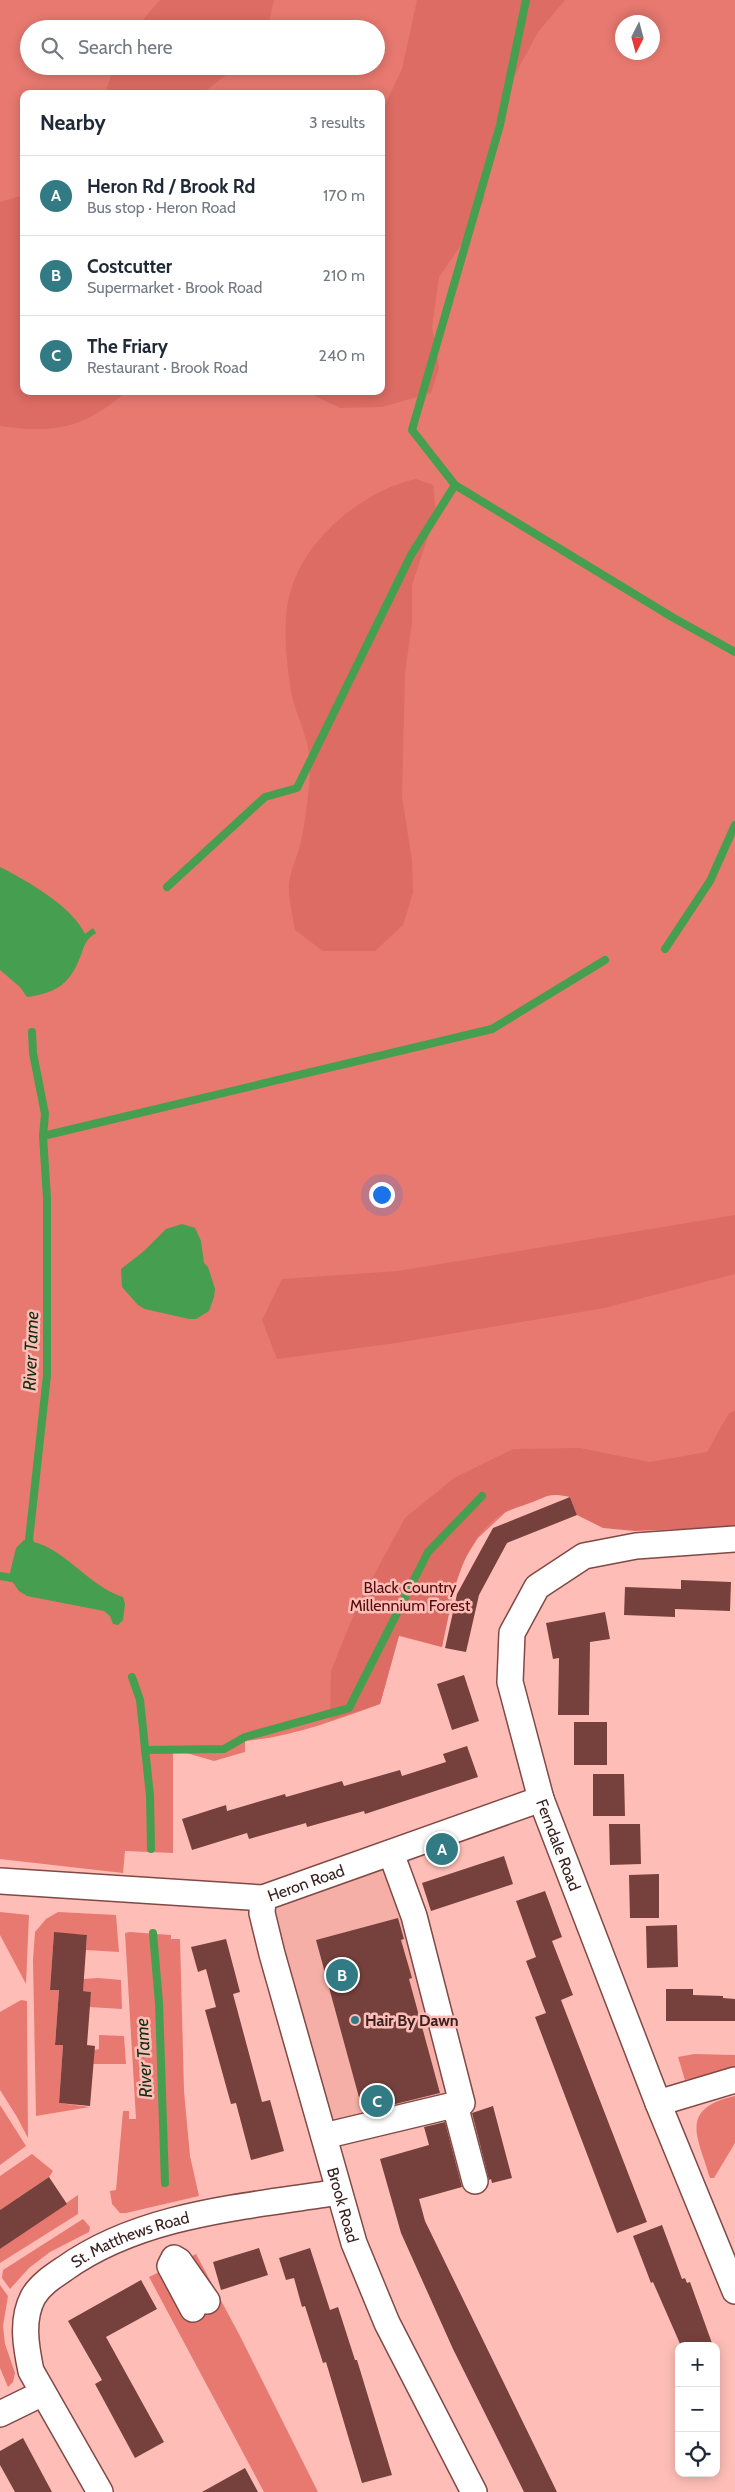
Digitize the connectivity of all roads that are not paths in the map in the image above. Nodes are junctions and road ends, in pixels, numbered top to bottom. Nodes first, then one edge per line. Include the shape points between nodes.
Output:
1 (735, 1540) edge
2 (541, 1799) junction
3 (391, 1852) junction
4 (0, 1881) edge
5 (263, 1898) junction
6 (735, 2080) edge
7 (658, 2102) junction
8 (455, 2104) junction
9 (324, 2136) junction
10 (475, 2181) dead end
11 (338, 2192) junction
12 (164, 2223) junction
13 (735, 2291) edge
14 (200, 2305) dead end
15 (43, 2393) junction
16 (0, 2414) edge
17 (100, 2492) edge
18 (474, 2492) edge

1 - 2 street, Ferndale Road via 636,1546 584,1556 537,1587 512,1633 510,1682
2 - 3 street, Heron Road
2 - 7 street, Ferndale Road
3 - 5 street, Heron Road
3 - 8 street via 414,1916 462,2103
4 - 5 street, Heron Road
5 - 9 street, Brook Road via 262,1913
6 - 7 street
7 - 13 street, Ferndale Road
8 - 9 street
8 - 10 street
9 - 11 street, Brook Road
11 - 12 street, St. Matthews Road
11 - 18 street, Brook Road via 354,2243 387,2323
12 - 14 street via 166,2240
12 - 15 street, St. Matthews Road via 108,2244 72,2263 44,2283 34,2295 29,2307 26,2336 31,2371
15 - 16 street
15 - 17 street, St. Matthews Road

